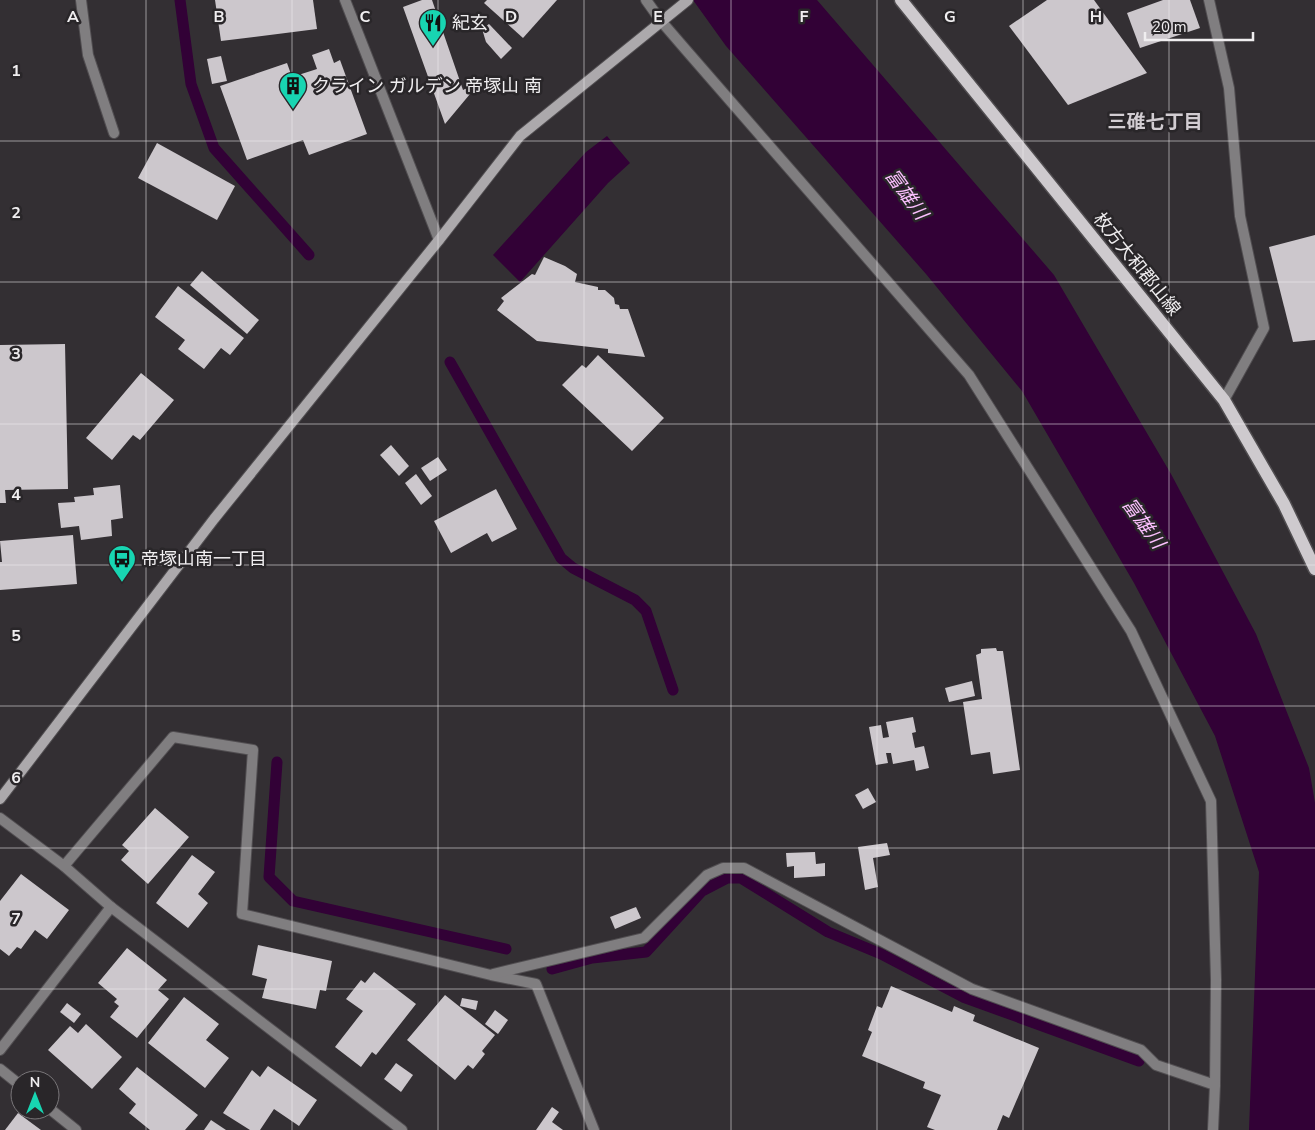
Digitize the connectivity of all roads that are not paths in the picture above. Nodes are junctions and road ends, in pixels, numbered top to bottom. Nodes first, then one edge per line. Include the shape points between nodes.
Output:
1 (81, 0) edge
2 (345, 0) edge
3 (646, 0) edge
4 (688, 0) edge
5 (902, 0) edge
6 (1209, 0) edge
7 (665, 18) junction
8 (114, 133) dead end
9 (439, 240) junction
10 (1224, 400) junction
11 (1315, 569) edge
12 (0, 799) edge
13 (0, 818) edge
14 (64, 866) junction
15 (111, 907) junction
16 (491, 975) junction
17 (0, 1050) edge
18 (1215, 1085) junction
19 (60, 1117) edge
20 (76, 1130) edge
21 (402, 1130) edge
22 (594, 1130) edge
23 (1213, 1130) edge

1 - 8 street via 88,55
2 - 9 street
3 - 7 street
4 - 7 street
5 - 10 main road, 枚方大和郡山線
6 - 10 street via 1229,88 1240,216 1264,328
7 - 9 street via 520,136
7 - 18 street via 969,375 1131,631 1211,801
9 - 12 street via 214,519
10 - 11 main road, 枚方大和郡山線 via 1284,504
13 - 14 street
14 - 15 street
14 - 16 street via 173,737 253,750 242,914
15 - 17 street
15 - 21 street
16 - 18 street via 644,938 707,875 724,868 744,868 972,989 1141,1050 1156,1065
16 - 22 street via 536,984
18 - 23 street
19 - 20 street

